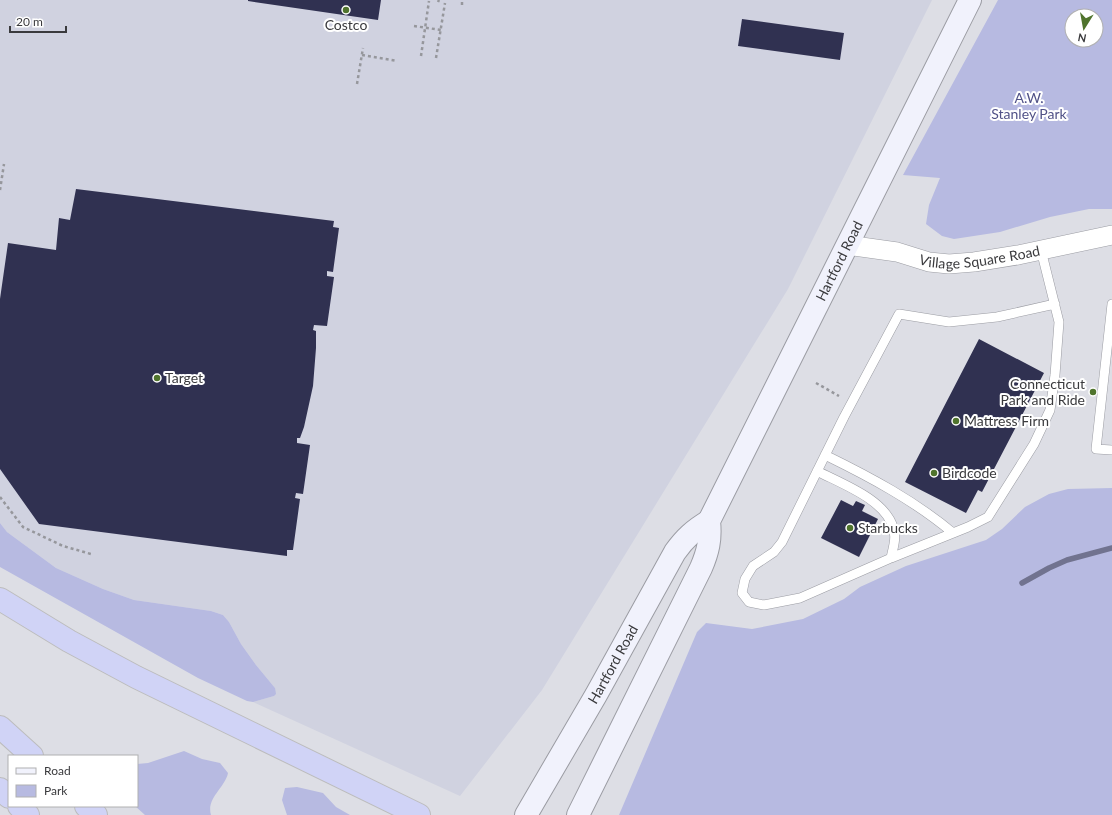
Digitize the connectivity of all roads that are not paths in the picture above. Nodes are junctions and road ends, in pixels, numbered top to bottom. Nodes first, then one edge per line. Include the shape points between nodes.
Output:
1 (970, 0) edge
2 (1112, 235) edge
3 (847, 246) junction
4 (1041, 250) junction
5 (1055, 304) junction
6 (1112, 304) edge
7 (1112, 450) edge
8 (825, 455) junction
9 (817, 471) junction
10 (709, 521) junction
11 (953, 534) junction
12 (891, 558) junction
13 (0, 599) edge
14 (0, 727) edge
15 (31, 755) edge
16 (0, 789) edge
17 (8, 796) edge
18 (20, 807) edge
19 (87, 807) edge
20 (28, 815) edge
21 (96, 815) edge
22 (420, 815) edge
23 (526, 815) edge
24 (578, 815) edge

1 - 3 main road, Hartford Road
2 - 4 street, Village Square Road
3 - 4 street, Village Square Road via 897,252 929,262 949,264
3 - 10 main road, Hartford Road
4 - 5 lane
5 - 8 lane via 997,317 949,322 899,314
5 - 11 lane via 1059,322 1050,410 1034,444 988,517
6 - 7 lane via 1096,449
8 - 9 lane
8 - 11 lane via 874,479
9 - 12 lane via 880,506 894,528
9 - 12 lane via 782,542 774,552 753,566 745,579 742,594 749,602 764,605 800,598
10 - 23 main road, Hartford Road via 692,532 675,552
10 - 24 main road, Hartford Road via 709,544 701,568
11 - 12 lane
13 - 22 highway via 69,641 136,677
14 - 15 highway
16 - 17 highway
18 - 20 highway
19 - 21 highway

